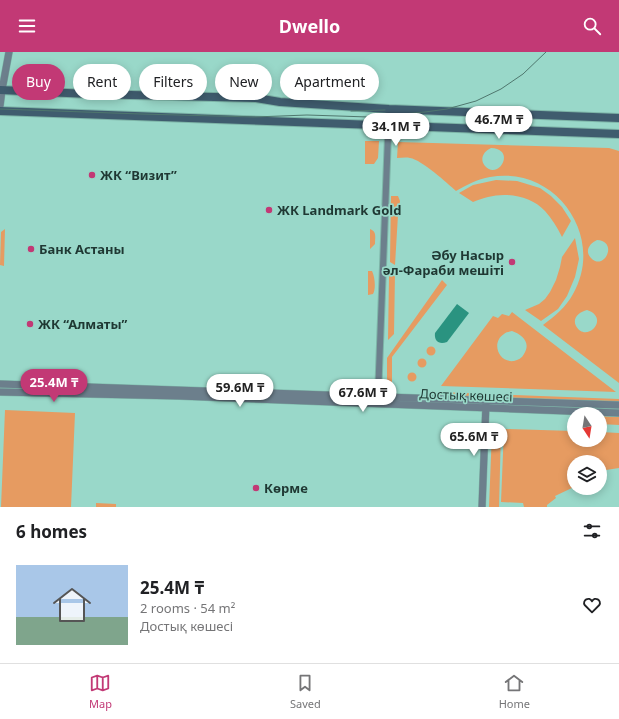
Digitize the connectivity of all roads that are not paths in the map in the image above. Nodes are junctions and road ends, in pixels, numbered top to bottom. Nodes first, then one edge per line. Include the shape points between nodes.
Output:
1 (9, 52) edge
2 (1, 90) edge
3 (0, 106) edge
4 (389, 109) junction
5 (0, 111) edge
6 (619, 118) edge
7 (388, 126) junction
8 (619, 134) edge
9 (0, 384) edge
10 (0, 392) edge
11 (378, 397) junction
12 (486, 404) junction
13 (619, 405) edge
14 (619, 413) edge
15 (482, 507) edge

1 - 2 street
2 - 3 street
2 - 4 main road via 256,98 280,102
4 - 6 main road
4 - 7 street
5 - 7 main road
7 - 8 main road
7 - 11 street
9 - 11 street, Достық көшесі
10 - 12 street, Достық көшесі
11 - 12 street, Достық көшесі
12 - 13 street, Достық көшесі
12 - 14 street, Достық көшесі
12 - 15 street

